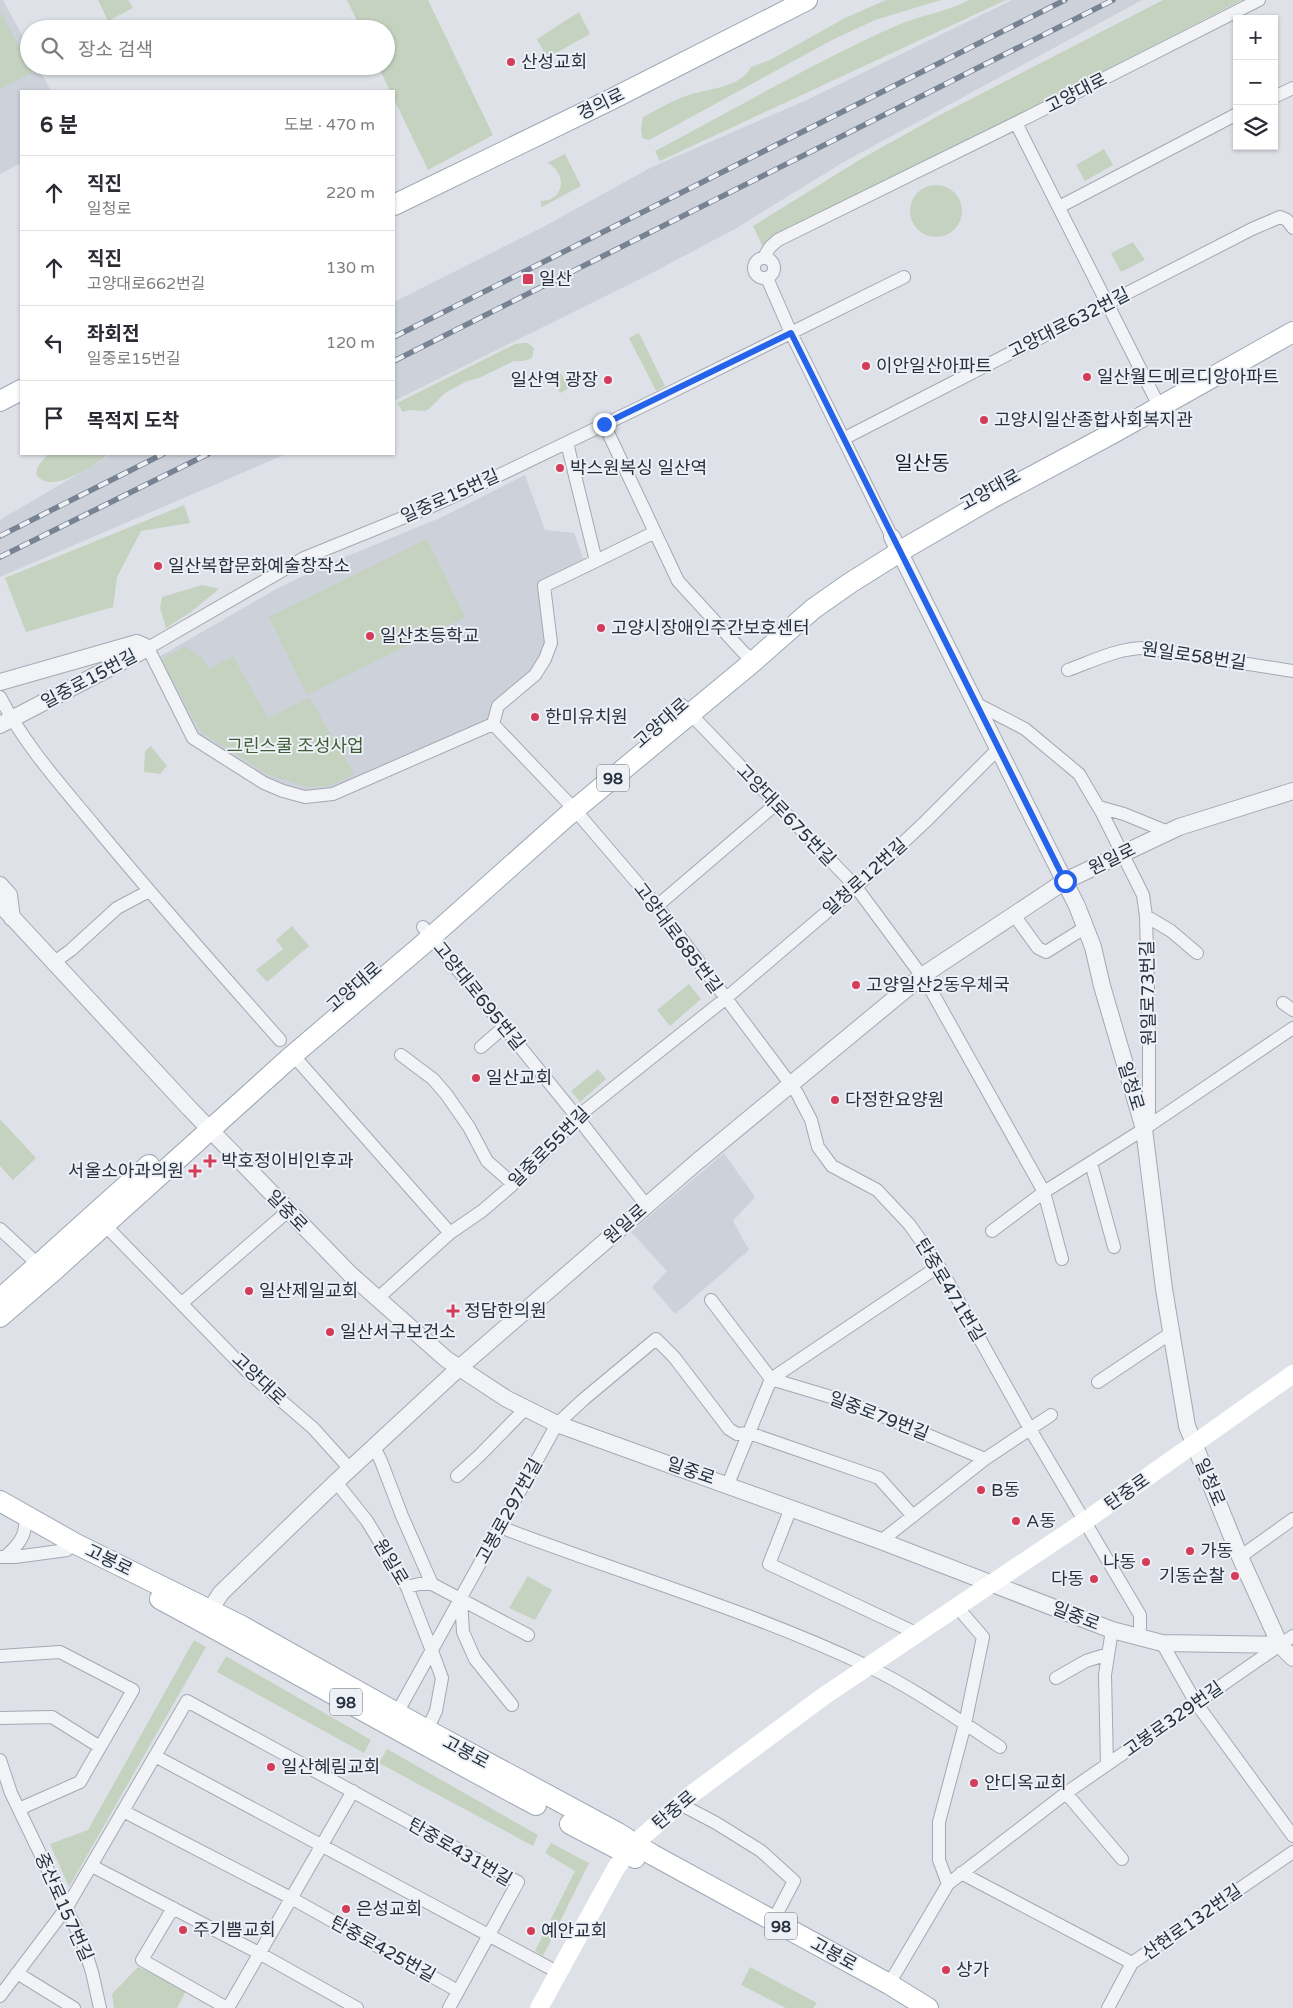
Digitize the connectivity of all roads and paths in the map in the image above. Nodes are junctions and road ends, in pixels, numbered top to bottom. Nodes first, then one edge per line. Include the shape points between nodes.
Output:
1 (777, 0) edge
2 (807, 0) edge
3 (1259, 0) edge
4 (1293, 88) edge
5 (1278, 95) edge
6 (1233, 116) edge
7 (1016, 123) junction
8 (395, 197) edge
9 (395, 205) edge
10 (1059, 207) junction
11 (1293, 228) edge
12 (904, 276) dead end
13 (1108, 304) junction
14 (1293, 323) edge
15 (1293, 332) edge
16 (791, 333) junction
17 (20, 377) edge
18 (0, 387) edge
19 (20, 391) edge
20 (1156, 398) junction
21 (0, 401) edge
22 (604, 424) junction
23 (843, 439) junction
24 (567, 443) junction
25 (655, 532) junction
26 (896, 544) junction
27 (596, 561) junction
28 (148, 648) junction
29 (749, 657) junction
30 (1068, 670) dead end
31 (1293, 671) edge
32 (0, 682) edge
33 (0, 697) edge
34 (977, 704) junction
35 (686, 709) junction
36 (6, 722) edge
37 (493, 724) junction
38 (999, 748) junction
39 (1293, 791) edge
40 (569, 803) junction
41 (776, 804) junction
42 (1098, 807) junction
43 (1168, 832) junction
44 (1123, 853) junction
45 (1065, 881) junction
46 (0, 885) edge
47 (856, 887) junction
48 (149, 891) junction
49 (0, 904) edge
50 (657, 906) junction
51 (6, 915) edge
52 (1014, 915) junction
53 (1146, 916) junction
54 (1086, 927) junction
55 (427, 932) junction
56 (1197, 953) dead end
57 (53, 963) junction
58 (922, 976) junction
59 (725, 999) junction
60 (504, 1027) junction
61 (1293, 1028) edge
62 (286, 1047) junction
63 (481, 1047) dead end
64 (402, 1055) dead end
65 (791, 1084) junction
66 (577, 1117) junction
67 (205, 1125) junction
68 (1144, 1129) junction
69 (1091, 1163) junction
70 (513, 1184) junction
71 (1044, 1192) junction
72 (646, 1205) junction
73 (288, 1211) junction
74 (99, 1219) junction
75 (0, 1229) edge
76 (992, 1231) dead end
77 (450, 1233) junction
78 (1114, 1246) dead end
79 (1062, 1260) dead end
80 (939, 1266) junction
81 (44, 1269) junction
82 (0, 1299) edge
83 (377, 1299) junction
84 (711, 1300) dead end
85 (182, 1303) junction
86 (0, 1317) edge
87 (1171, 1333) junction
88 (459, 1368) junction
89 (1293, 1374) edge
90 (770, 1379) junction
91 (1098, 1382) dead end
92 (525, 1409) junction
93 (1051, 1415) dead end
94 (557, 1424) junction
95 (1030, 1429) junction
96 (749, 1433) junction
97 (1195, 1445) junction
98 (374, 1447) junction
99 (985, 1458) junction
100 (350, 1469) junction
101 (457, 1476) dead end
102 (336, 1482) junction
103 (728, 1484) junction
104 (0, 1501) edge
105 (791, 1508) junction
106 (0, 1512) edge
107 (913, 1516) junction
108 (1293, 1520) edge
109 (1085, 1521) junction
110 (25, 1526) junction
111 (500, 1527) junction
112 (882, 1541) junction
113 (67, 1550) junction
114 (3, 1556) edge
115 (1240, 1557) junction
116 (990, 1583) junction
117 (432, 1584) junction
118 (407, 1587) junction
119 (461, 1598) junction
120 (958, 1606) junction
121 (205, 1615) junction
122 (1112, 1630) junction
123 (918, 1634) junction
124 (528, 1635) dead end
125 (1137, 1636) junction
126 (1286, 1640) edge
127 (1162, 1643) junction
128 (432, 1651) junction
129 (1108, 1654) junction
130 (0, 1656) edge
131 (1293, 1658) edge
132 (869, 1667) junction
133 (1056, 1678) dead end
134 (1196, 1703) junction
135 (512, 1705) dead end
136 (397, 1713) junction
137 (0, 1718) edge
138 (965, 1724) junction
139 (427, 1730) junction
140 (100, 1747) junction
141 (1000, 1747) dead end
142 (155, 1756) junction
143 (0, 1760) edge
144 (1107, 1765) junction
145 (353, 1791) junction
146 (1066, 1793) junction
147 (680, 1804) junction
148 (18, 1809) junction
149 (123, 1812) junction
150 (1293, 1836) edge
151 (322, 1845) junction
152 (630, 1848) junction
153 (1293, 1852) edge
154 (1122, 1859) dead end
155 (92, 1866) junction
156 (961, 1873) junction
157 (948, 1884) junction
158 (291, 1898) junction
159 (67, 1907) junction
160 (173, 1908) junction
161 (773, 1921) junction
162 (489, 1936) junction
163 (259, 1953) junction
164 (1132, 1963) junction
165 (17, 1973) junction
166 (558, 1974) junction
167 (889, 1984) junction
168 (458, 1991) junction
169 (0, 1996) edge
170 (74, 2008) edge
171 (100, 2008) edge
172 (228, 2008) edge
173 (357, 2008) edge
174 (449, 2008) edge
175 (540, 2008) edge
176 (903, 2008) edge
177 (928, 2008) edge
178 (1108, 2008) edge

1 - 8 main road, 경의로 via 606,92
2 - 9 main road, 경의로
3 - 7 street, 고양대로
4 - 5 street
6 - 10 street
7 - 10 street
7 - 16 street, 고양대로 via 778,240 770,247 764,257 774,266 768,278
10 - 13 street
11 - 13 street, 고양대로632번길 via 1283,218 1276,218
12 - 16 street, 일중로15번길
13 - 20 street
13 - 23 street, 고양대로632번길
14 - 20 main road, 고양대로 / 98
15 - 26 main road, 고양대로 / 98 via 990,499
16 - 22 street, 일중로15번길
16 - 23 street
17 - 18 main road
19 - 21 main road
20 - 26 main road, 고양대로 / 98
22 - 24 street, 일중로15번길
22 - 25 street
23 - 26 street
24 - 27 street
24 - 28 street, 일중로15번길 via 432,506 304,558
25 - 27 street
25 - 29 street via 682,587
26 - 29 main road, 고양대로 / 98 via 850,583
26 - 34 street, 일청로
27 - 37 street via 544,586 551,642 545,659 535,675 498,706
28 - 32 street via 137,643
28 - 36 street, 일중로15번길
28 - 37 street via 193,738 264,783 305,797 333,794
29 - 35 main road, 고양대로 / 98
30 - 31 street, 원일로58번길 via 1118,651 1144,648
33 - 36 street
34 - 38 street, 일청로
34 - 42 street, 원일로73번길 via 1025,729 1079,774
35 - 40 main road, 고양대로 / 98
35 - 41 street, 고양대로675번길
36 - 48 street
37 - 40 street
38 - 45 street, 일청로
38 - 47 street, 일청로12번길
39 - 43 street, 원일로
40 - 50 street, 고양대로685번길
40 - 55 main road, 고양대로 / 98
41 - 47 street, 고양대로675번길
41 - 50 street
42 - 43 street
42 - 44 street, 원일로73번길
43 - 44 street, 원일로
44 - 45 street, 원일로
44 - 53 street, 원일로73번길 via 1143,895
45 - 52 street, 원일로
45 - 54 street, 일청로
46 - 51 street via 9,895
47 - 58 street, 고양대로675번길
47 - 59 street, 일청로12번길
48 - 57 street via 118,908
48 - 62 street
49 - 51 street, 일중로
50 - 59 street, 고양대로685번길
51 - 57 street, 일중로
52 - 54 street via 1038,948 1046,952
52 - 58 street, 원일로
53 - 56 street, 원일로73번길
53 - 68 street, 원일로73번길 via 1150,1034 1149,1112
54 - 68 street, 일청로
55 - 60 street, 고양대로695번길
55 - 62 main road, 고양대로 / 98
55 - 67 main road, 고양대로 / 98
57 - 67 street, 일중로
58 - 65 street, 원일로
58 - 71 street
59 - 65 street, 고양대로685번길
59 - 66 street, 일중로55번길
60 - 63 street
60 - 66 street, 고양대로695번길
61 - 68 street
62 - 67 main road, 고양대로 / 98
62 - 77 street
64 - 70 street via 433,1079 446,1094 487,1161
65 - 72 street, 원일로
65 - 80 street, 탄중로471번길 via 810,1120 818,1147 832,1166 878,1190 909,1224
66 - 70 street, 일중로55번길
66 - 72 street, 고양대로695번길
67 - 73 street, 일중로
67 - 74 main road, 고양대로 / 98
68 - 69 street
68 - 87 street, 일청로
69 - 71 street
69 - 78 street
70 - 77 street, 일중로55번길
71 - 76 street
71 - 79 street
72 - 88 street, 원일로
73 - 83 street, 일중로
73 - 85 street
74 - 81 main road, 고양대로 / 98
74 - 85 street, 고양대로
75 - 81 street
77 - 83 street, 일중로55번길
80 - 90 street
80 - 95 street, 탄중로471번길
81 - 82 main road, 고양대로 / 98
81 - 86 main road, 고양대로 / 98
83 - 88 street, 일중로 via 417,1336
84 - 90 street
85 - 100 street, 고양대로 via 248,1372 313,1428
87 - 91 street
87 - 97 street, 일청로 via 1186,1418
88 - 92 street, 일중로
88 - 98 street, 원일로
89 - 97 main road, 탄중로
90 - 96 street
90 - 99 street, 일중로79번길 via 850,1403
92 - 94 street, 일중로
92 - 101 street
93 - 95 street
94 - 96 street via 656,1339 674,1357 729,1429 737,1434
94 - 103 street, 일중로
94 - 111 street, 고봉로297번길
95 - 99 street
95 - 109 street, 탄중로471번길
96 - 103 street
96 - 107 street via 879,1478
97 - 109 main road, 탄중로
97 - 115 street, 일청로
98 - 100 street, 원일로
98 - 117 street
99 - 107 street
100 - 102 street, 원일로
102 - 118 street, 원일로 via 367,1522
102 - 121 street, 원일로 via 221,1593
103 - 105 street, 일중로
104 - 121 main road, 고봉로 / 98
105 - 112 street, 일중로
105 - 123 street via 769,1564
106 - 110 main road, 고봉로 / 98
107 - 112 street
108 - 115 street
109 - 116 main road, 탄중로
109 - 125 street, 탄중로471번길 via 1140,1615
110 - 113 main road, 고봉로 / 98
110 - 114 street via 20,1541
111 - 119 street, 고봉로297번길
111 - 132 street via 781,1628
112 - 116 street, 일중로
113 - 114 street
113 - 121 main road, 고봉로 / 98
115 - 126 street, 일청로
116 - 120 main road, 탄중로
116 - 122 street, 일중로
117 - 118 street
117 - 119 street
118 - 128 street, 원일로
119 - 124 street
119 - 128 street, 고봉로297번길
119 - 135 street via 463,1632 475,1659
120 - 123 main road, 탄중로
120 - 138 street via 983,1637
121 - 136 main road, 고봉로 / 98
121 - 152 main road, 고봉로 / 98 via 422,1744
122 - 125 street, 일중로
122 - 129 street
123 - 132 main road, 탄중로
125 - 127 street, 일중로
126 - 127 street, 일중로
126 - 131 street, 일청로
126 - 134 street, 고봉로329번길
127 - 134 street
128 - 136 street, 고봉로297번길
128 - 139 street, 원일로 via 442,1678 436,1711
129 - 133 street, 일중로 via 1086,1661
129 - 144 street via 1105,1675
130 - 140 street via 60,1652 132,1690
132 - 138 street
132 - 147 main road, 탄중로 via 824,1696
134 - 144 street, 고봉로329번길
134 - 150 street
136 - 139 main road, 고봉로 / 98
137 - 140 street via 52,1717
138 - 141 street
138 - 157 street via 939,1822 939,1860
139 - 152 main road, 고봉로 / 98
140 - 148 street via 80,1782
142 - 145 street, 탄중로431번길 via 186,1701
142 - 149 street
142 - 151 street
143 - 148 street, 중산로157번길
144 - 146 street, 고봉로329번길
145 - 151 street
145 - 162 street, 탄중로431번길 via 518,1882
146 - 154 street
146 - 156 street, 고봉로329번길
147 - 152 main road, 탄중로
147 - 161 street via 761,1852 794,1881
148 - 159 street, 중산로157번길
149 - 155 street
149 - 158 street, 탄중로425번길
151 - 158 street
151 - 162 street
152 - 161 main road, 고봉로 / 98
152 - 166 main road, 탄중로
152 - 176 main road, 고봉로 / 98
153 - 164 street, 산현로132번길
155 - 159 street
155 - 160 street
156 - 157 street, 고봉로329번길
156 - 164 street
157 - 167 street, 고봉로329번길
158 - 163 street
158 - 168 street, 탄중로425번길
159 - 165 street
159 - 171 street, 중산로157번길 via 85,1949
160 - 163 street
160 - 172 street via 142,1960
161 - 167 main road, 고봉로 / 98
162 - 166 street
162 - 168 street
163 - 172 street
163 - 173 street
164 - 178 street, 산현로132번길
165 - 169 street
165 - 170 street
166 - 175 main road, 탄중로
167 - 177 main road, 고봉로 / 98
168 - 174 street

